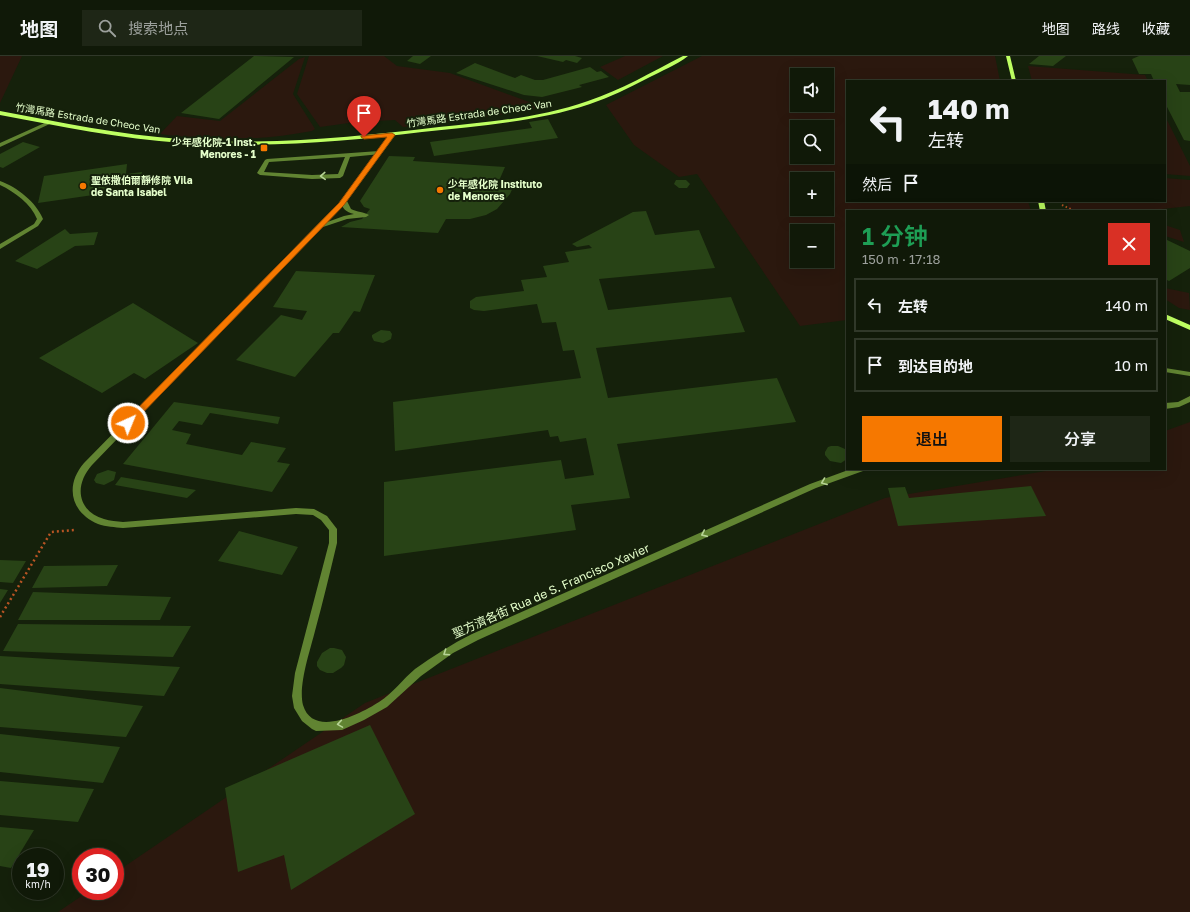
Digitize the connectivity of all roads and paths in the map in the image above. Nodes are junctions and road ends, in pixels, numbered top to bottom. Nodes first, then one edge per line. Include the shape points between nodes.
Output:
1 (686, 56) edge
2 (1008, 56) edge
3 (1014, 80) edge
4 (0, 113) edge
5 (51, 122) junction
6 (392, 135) junction
7 (0, 145) edge
8 (379, 153) junction
9 (348, 155) junction
10 (0, 183) edge
11 (344, 201) junction
12 (1061, 204) dead end
13 (1073, 210) edge
14 (319, 228) junction
15 (0, 247) edge
16 (1166, 316) edge
17 (1190, 328) edge
18 (1166, 370) edge
19 (1190, 374) edge
20 (1190, 399) edge
21 (1166, 406) edge
22 (857, 470) edge
23 (50, 532) dead end
24 (0, 617) edge

1 - 6 main road, 竹灣馬路 Estrada de Cheoc Van via 616,92 566,109 504,121
2 - 3 main road
4 - 5 main road, 竹灣馬路 Estrada de Cheoc Van
5 - 6 main road, 竹灣馬路 Estrada de Cheoc Van via 180,141 216,143 284,142
5 - 7 street
6 - 8 street, 聖方濟各街 Rua de S. Francisco Xavier
8 - 9 street
8 - 11 street, 聖方濟各街 Rua de S. Francisco Xavier
9 -> 9 street via 340,176 312,177 260,173 267,161
10 - 15 street via 34,208 40,219 36,226
11 - 14 street, 聖方濟各街 Rua de S. Francisco Xavier
11 - 14 street via 347,210 366,215 346,217
12 - 13 path
22 -> 14 street, 聖方濟各街 Rua de S. Francisco Xavier via 813,486 475,637 450,650 418,673 384,704 361,717 342,725 316,726 305,718 299,708 297,696 332,543 332,529 324,518 314,512 296,511 123,525 103,523 87,515 79,505 75,490 81,473 95,457
16 - 17 main road
18 - 19 street
20 - 21 street
23 - 24 path

